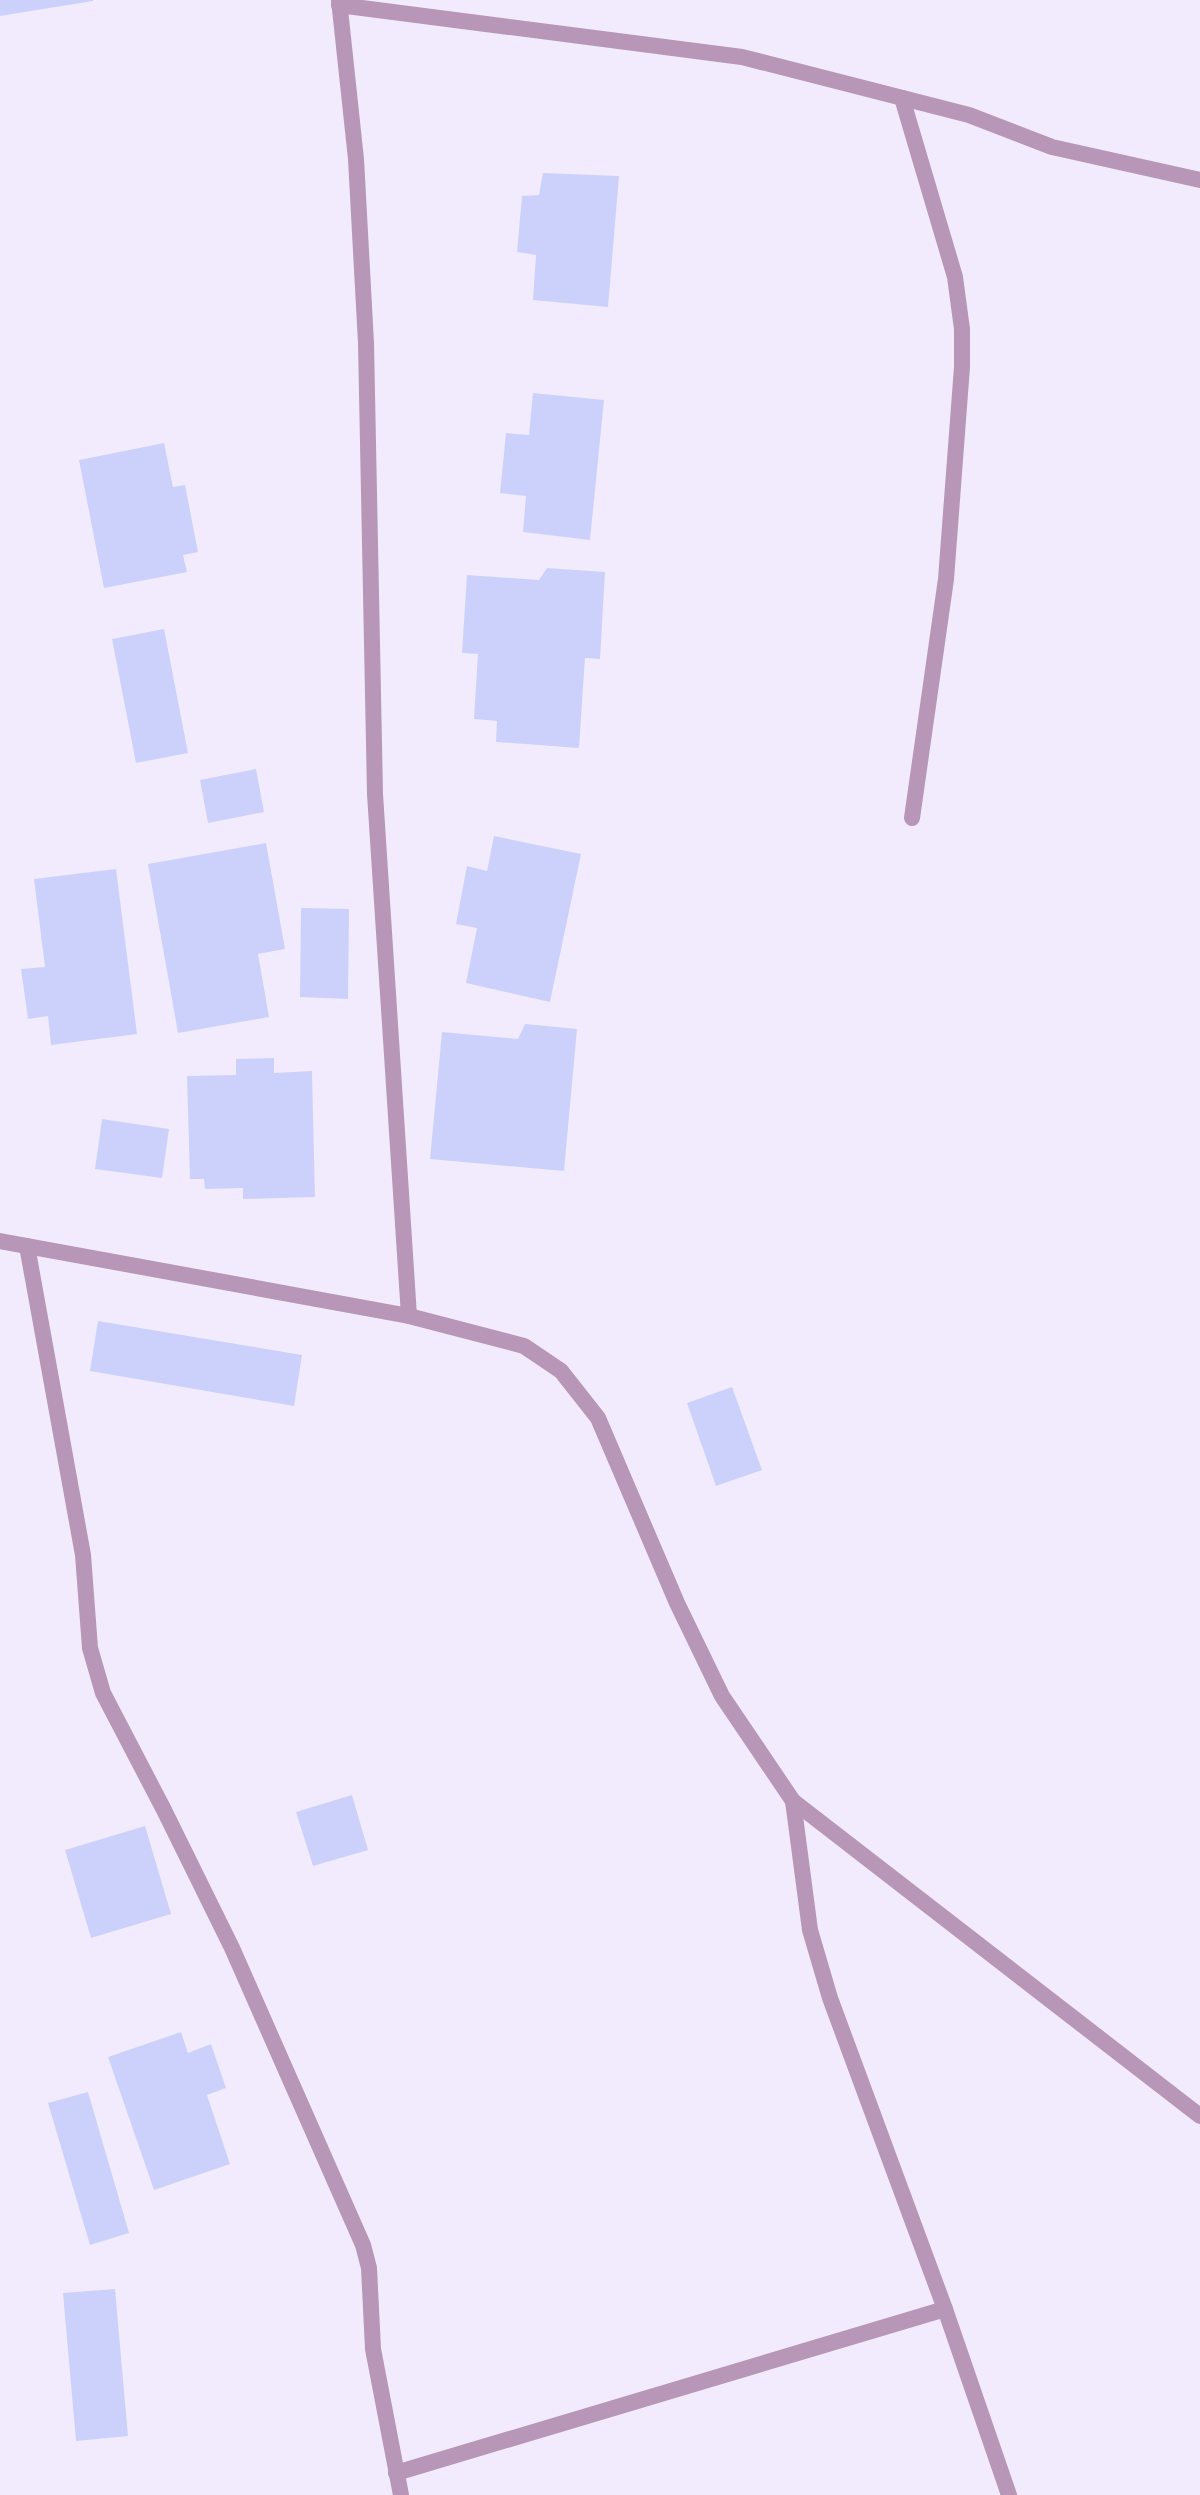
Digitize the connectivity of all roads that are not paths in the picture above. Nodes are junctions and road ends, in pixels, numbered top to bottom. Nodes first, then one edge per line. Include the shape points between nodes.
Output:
1 (339, 2) edge
2 (902, 98) junction
3 (1200, 180) edge
4 (912, 818) dead end
5 (0, 1241) edge
6 (27, 1246) junction
7 (409, 1316) junction
8 (793, 1802) junction
9 (1200, 2116) edge
10 (945, 2309) junction
11 (396, 2473) junction
12 (401, 2495) edge
13 (1009, 2495) edge

1 - 2 street via 742,57
1 - 7 street via 356,159 364,308 375,795
2 - 3 street via 969,115 1052,147
2 - 4 street via 956,277 962,329 946,579
5 - 6 street
6 - 7 street
6 - 11 street via 83,1555 90,1648 103,1692 232,1948 363,2245 369,2268 373,2349
7 - 8 street via 524,1346 561,1371 598,1418 677,1603 722,1696
8 - 9 street
8 - 10 street via 810,1930 830,1998
10 - 11 street
10 - 13 street
11 - 12 street

